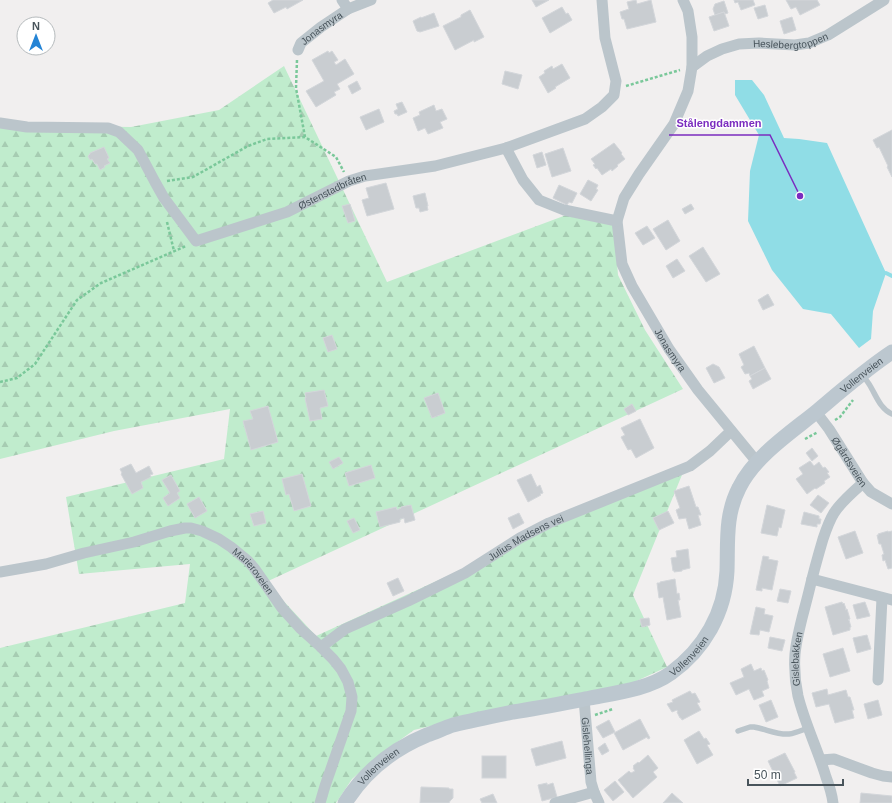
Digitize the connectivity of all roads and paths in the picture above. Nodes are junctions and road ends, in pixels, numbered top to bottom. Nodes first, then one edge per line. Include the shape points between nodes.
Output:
1 (371, 0) edge
2 (602, 0) edge
3 (684, 0) edge
4 (884, 0) edge
5 (345, 4) edge
6 (298, 50) joint
7 (692, 67) junction
8 (614, 95) junction
9 (0, 123) edge
10 (305, 137) junction
11 (506, 148) junction
12 (349, 181) junction
13 (155, 182) junction
14 (617, 221) junction
15 (196, 241) junction
16 (892, 352) edge
17 (862, 374) junction
18 (0, 382) edge
19 (853, 400) dead end
20 (816, 412) junction
21 (892, 414) edge
22 (828, 427) junction
23 (731, 431) junction
24 (800, 443) dead end
25 (757, 462) junction
26 (863, 483) junction
27 (892, 504) edge
28 (0, 572) edge
29 (812, 579) junction
30 (887, 599) edge
31 (321, 647) junction
32 (878, 680) dead end
33 (584, 699) junction
34 (616, 708) dead end
35 (585, 718) junction
36 (808, 728) junction
37 (738, 731) dead end
38 (821, 760) junction
39 (892, 777) edge
40 (594, 792) junction
41 (320, 803) edge
42 (345, 803) edge
43 (555, 803) edge
44 (599, 803) edge
45 (834, 803) edge

1 - 5 street, Jonasmyra
2 - 8 street via 605,38 616,81
3 - 7 street, Jonasmyra via 692,37
4 - 7 street, Heslebergtoppen via 828,35 810,43 740,44 707,56
5 - 6 street, Jonasmyra via 301,43
6 - 10 path via 296,88
7 - 8 path via 627,85
7 - 14 street, Jonasmyra via 688,91 674,124 624,198
8 - 11 street, Østenstadbråten via 585,119
9 - 13 street via 27,127 108,128 119,132 138,150
10 - 12 path via 336,158
10 - 13 path via 267,139 248,146 193,177
11 - 12 street, Østenstadbråten via 435,166 365,176
11 - 14 street via 523,180 539,200 564,210
12 - 15 street, Østenstadbråten via 287,212
13 - 15 street
14 - 23 street, Jonasmyra via 622,264 632,286 669,349
15 - 18 path via 101,283 77,300 35,364 17,378
16 - 17 main road, Vollenveien
17 - 20 main road, Vollenveien
17 - 21 lane via 882,408
19 - 22 path via 840,417
20 - 22 street, Øgårdsveien
20 - 25 main road, Vollenveien
22 - 24 path
22 - 26 street, Øgårdsveien
23 - 25 street, Jonasmyra
23 - 31 street, Julius Madsens vei via 690,466 549,523 448,582 345,629
25 - 33 main road, Vollenveien via 743,480 732,505 727,575 722,601 718,615 696,651 682,665 661,679 632,690
26 - 27 street, Øgårdsveien via 871,492
26 - 29 street, Gislebakken via 833,514
28 - 31 street, Marieroveien via 46,564 178,529 197,529 219,539 248,561 301,630
29 - 30 street
29 - 36 street, Gislebakken via 798,635 794,668 798,696
30 - 32 street
31 - 41 street, Marieroveien via 341,669 348,682 352,705
33 - 35 street, Gislehellinga
33 - 42 main road, Vollenveien via 463,723 421,737 391,754 374,768
34 - 35 path
35 - 40 street, Gislehellinga
36 - 37 lane via 788,734 750,727
36 - 38 street, Gislebakken
38 - 39 street via 834,758 872,773
38 - 45 street, Gislebakken
40 - 43 street
40 - 44 street, Gislehellinga

